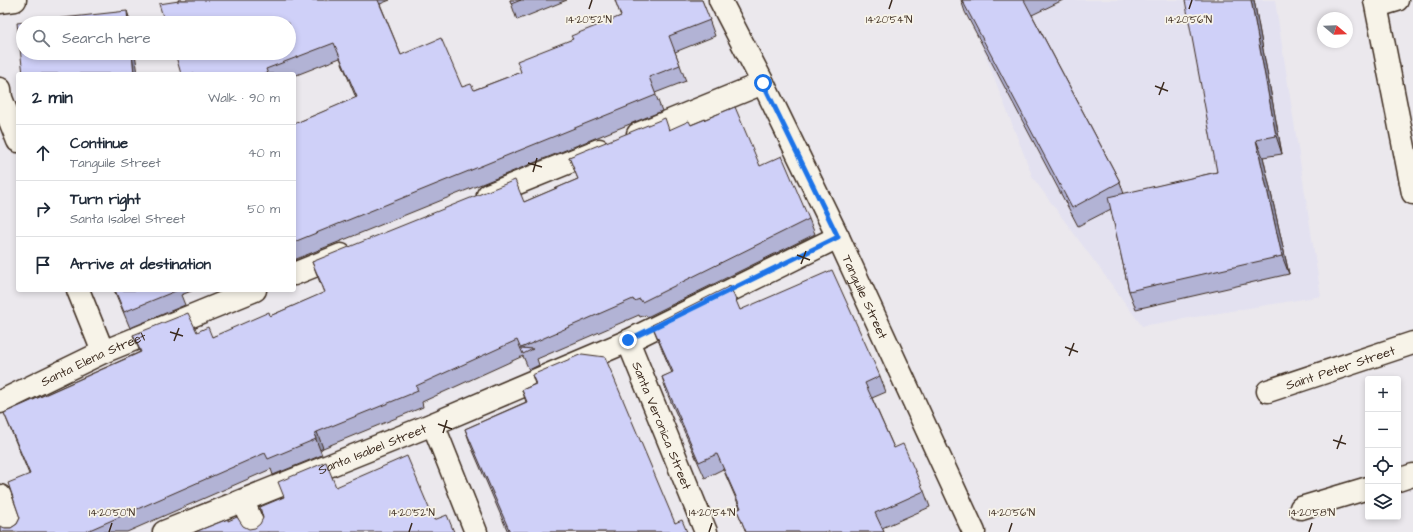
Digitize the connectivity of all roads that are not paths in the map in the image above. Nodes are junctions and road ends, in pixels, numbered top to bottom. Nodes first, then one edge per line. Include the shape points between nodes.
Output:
1 (15, 0) edge
2 (720, 0) edge
3 (0, 2) edge
4 (1383, 2) edge
5 (763, 83) junction
6 (0, 89) edge
7 (16, 136) edge
8 (1413, 190) edge
9 (470, 203) edge
10 (838, 237) junction
11 (360, 247) edge
12 (296, 273) edge
13 (79, 292) edge
14 (250, 292) edge
15 (628, 340) junction
16 (1413, 343) edge
17 (103, 352) junction
18 (1268, 391) dead end
19 (0, 402) edge
20 (432, 424) junction
21 (1413, 476) edge
22 (1401, 479) edge
23 (1365, 489) edge
24 (0, 496) edge
25 (244, 501) junction
26 (1301, 508) dead end
27 (13, 532) edge
28 (164, 532) edge
29 (256, 532) edge
30 (476, 532) edge
31 (706, 532) edge
32 (974, 532) edge

1 - 3 street
2 - 5 street, Tanguile Street
4 - 8 street
5 - 9 street
5 - 10 street, Tanguile Street
6 - 7 street via 0,98
10 - 15 street, Santa Isabel Street
10 - 32 street, Tanguile Street
11 - 12 street
13 - 17 street
14 - 17 street, Santa Elena Street
15 - 20 street, Santa Isabel Street
15 - 31 street, Santa Veronica Street
16 - 18 street, Saint Peter Street
17 - 19 street, Santa Elena Street
20 - 25 street, Santa Isabel Street
20 - 30 street
21 - 22 street
23 - 26 street
24 - 27 street
25 - 28 street, Santa Isabel Street
25 - 29 street

